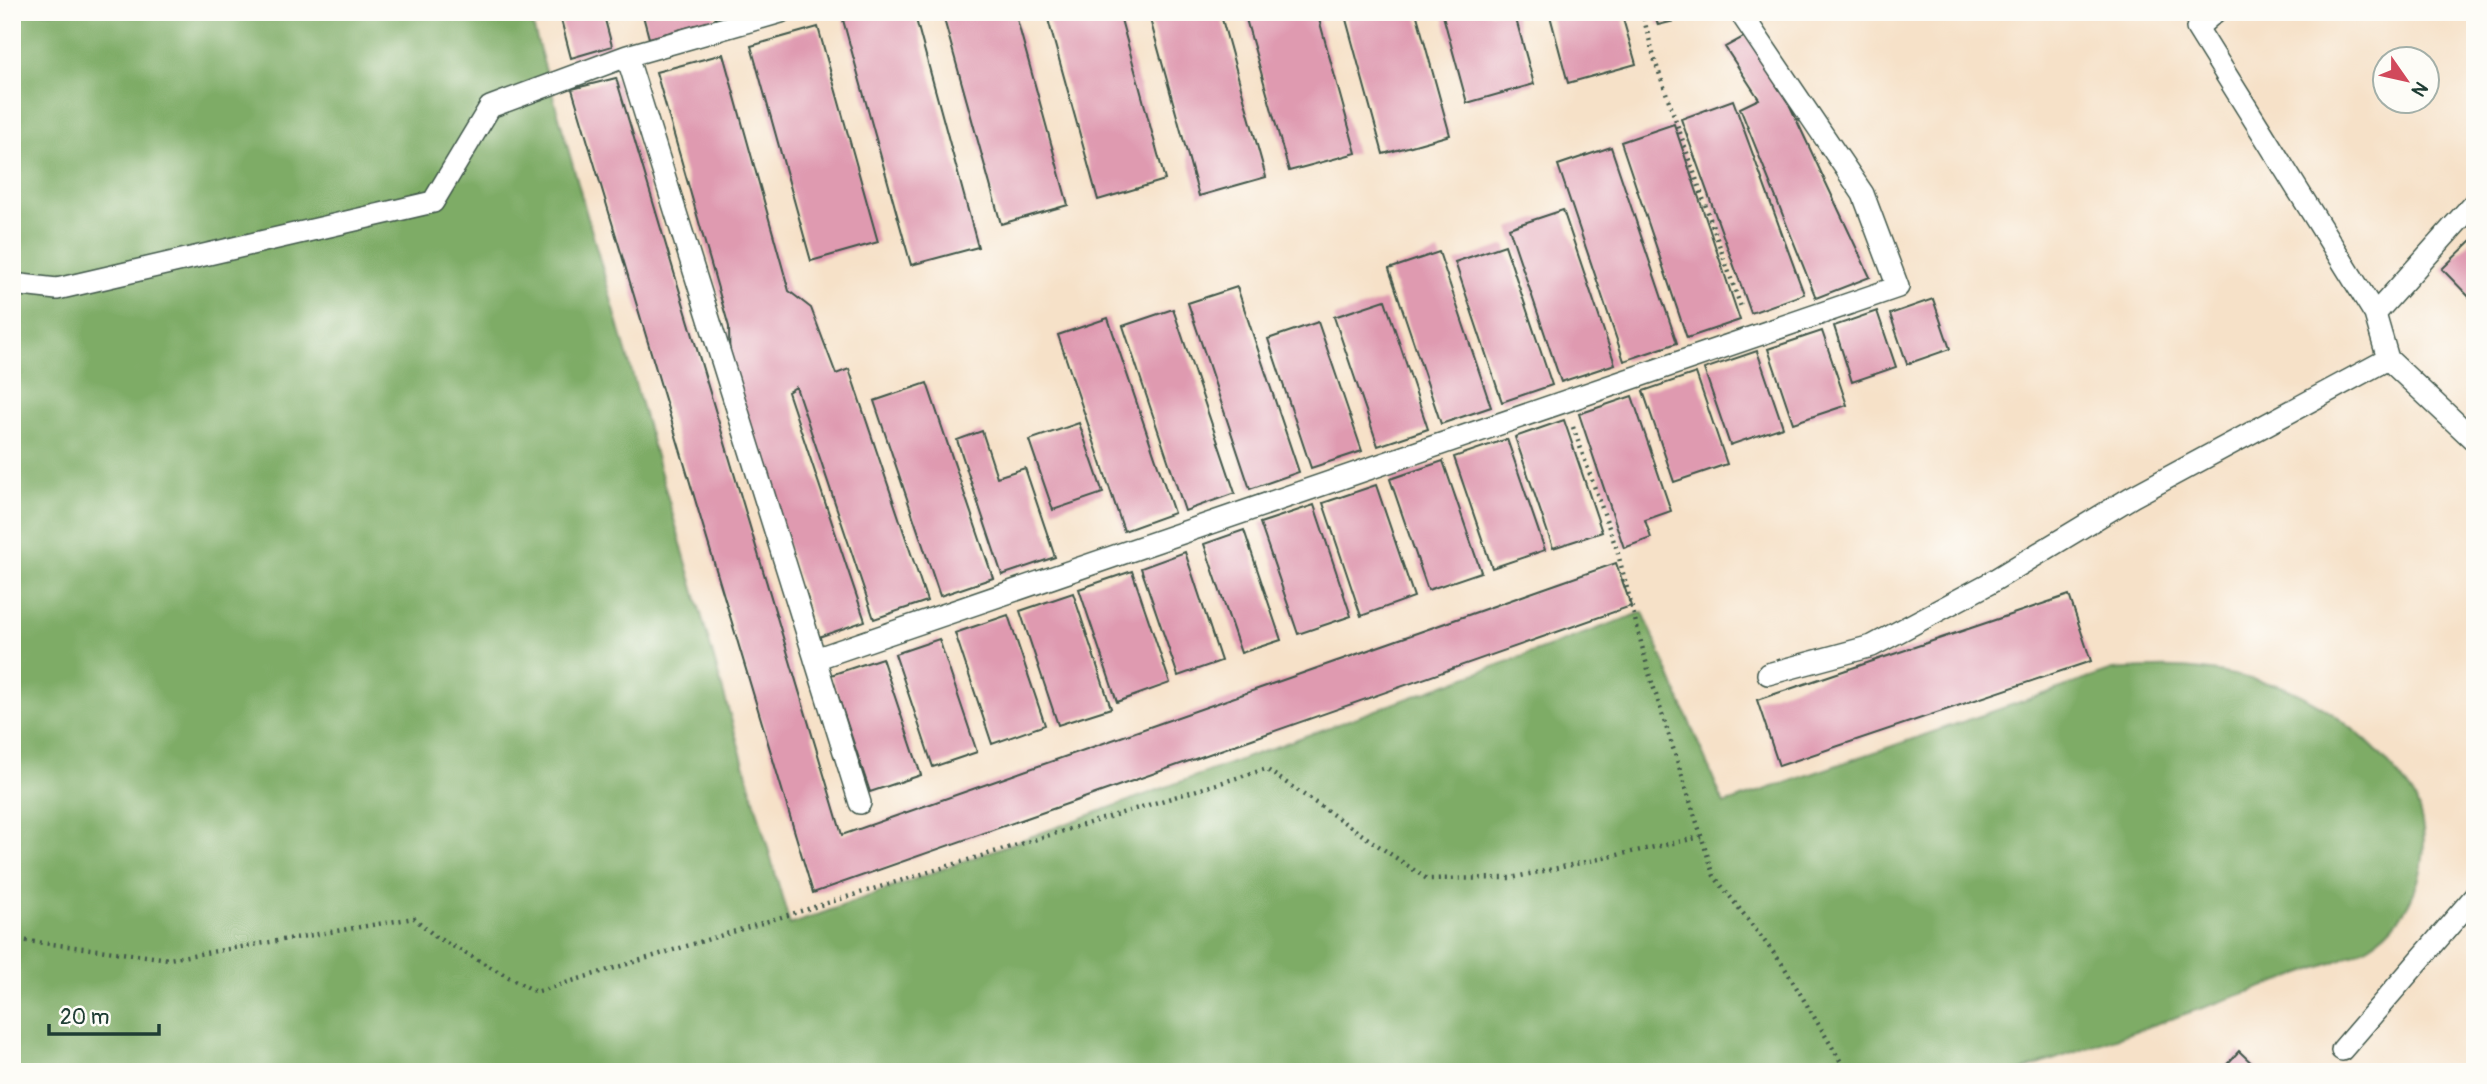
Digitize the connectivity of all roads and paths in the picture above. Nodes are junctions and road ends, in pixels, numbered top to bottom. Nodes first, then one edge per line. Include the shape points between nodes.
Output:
1 (781, 12) edge
2 (1642, 12) edge
3 (1740, 12) edge
4 (2215, 12) edge
5 (627, 56) junction
6 (2475, 201) edge
7 (12, 284) edge
8 (2375, 314) junction
9 (1752, 337) junction
10 (2388, 359) junction
11 (1564, 401) junction
12 (2475, 442) edge
13 (815, 659) junction
14 (1768, 674) dead end
15 (860, 803) dead end
16 (1701, 837) junction
17 (2475, 896) edge
18 (12, 939) edge
19 (2342, 1050) dead end
20 (1850, 1072) edge

1 - 5 lane
2 - 9 path
3 - 9 lane via 1863,194 1898,286
4 - 8 lane via 2197,28
5 - 7 lane via 490,107 433,202 57,289
5 - 13 lane
6 - 8 lane
8 - 10 lane
9 - 11 lane
10 - 12 lane
10 - 14 lane via 2132,497 1872,646
11 - 13 lane
11 - 16 path via 1617,550 1649,673
13 - 15 lane
16 - 18 path via 1511,878 1427,879 1266,769 536,992 436,937 414,918 169,959
16 - 20 path via 1714,876 1783,965
17 - 19 lane

